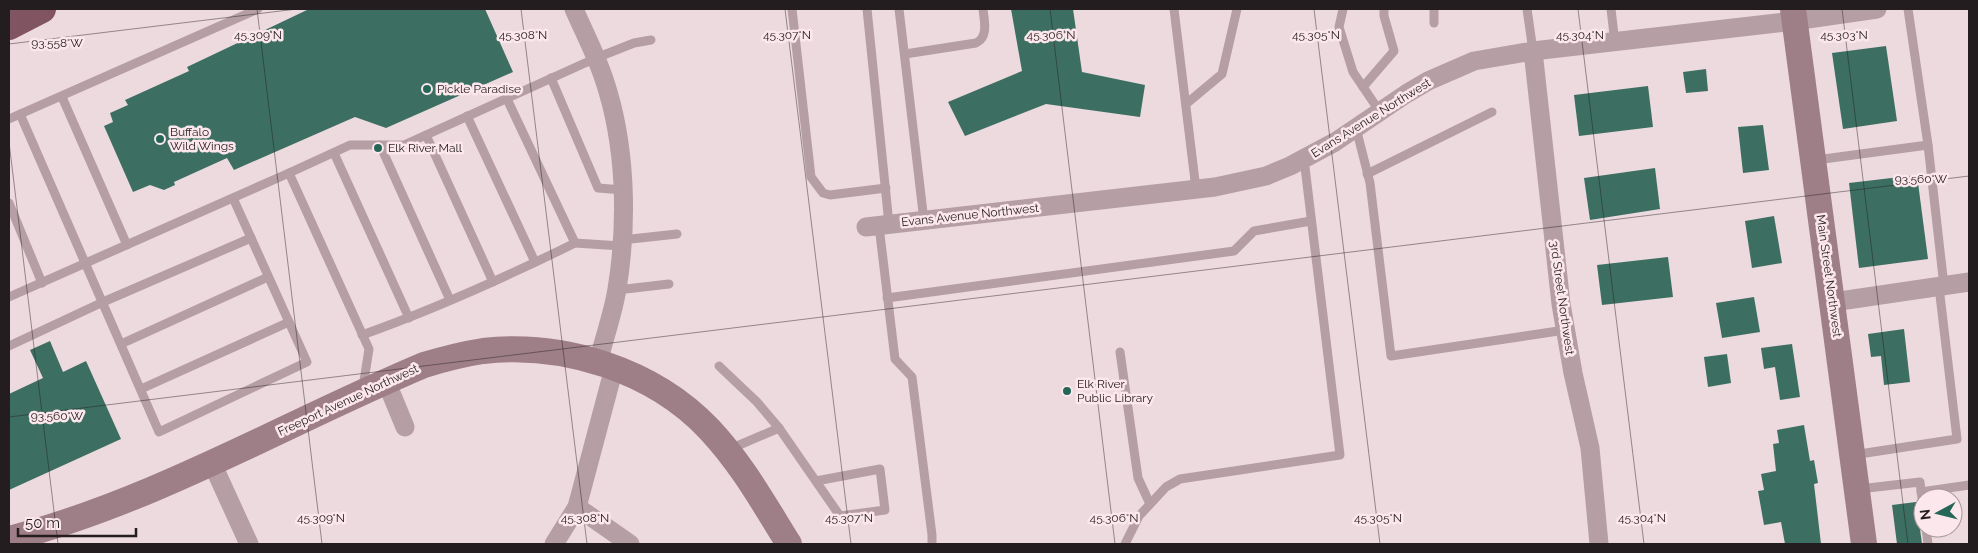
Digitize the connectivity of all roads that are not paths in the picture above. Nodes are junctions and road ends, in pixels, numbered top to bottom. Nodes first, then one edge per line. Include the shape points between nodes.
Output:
1 (42, 9) edge
2 (258, 9) edge
3 (574, 9) edge
4 (792, 9) edge
5 (867, 9) edge
6 (899, 9) edge
7 (983, 9) edge
8 (1174, 9) edge
9 (1237, 9) edge
10 (1343, 9) edge
11 (1384, 9) edge
12 (1434, 9) edge
13 (1527, 9) edge
14 (1611, 9) edge
15 (1877, 9) edge
16 (1908, 9) edge
17 (1793, 15) edge
18 (1434, 23) dead end
19 (9, 26) edge
20 (652, 40) dead end
21 (1615, 43) junction
22 (1533, 51) junction
23 (905, 54) junction
24 (596, 58) junction
25 (552, 78) junction
26 (1363, 87) junction
27 (62, 97) junction
28 (507, 98) junction
29 (1186, 104) junction
30 (1380, 112) junction
31 (1492, 112) dead end
32 (20, 114) junction
33 (467, 116) junction
34 (9, 120) edge
35 (1356, 128) junction
36 (426, 135) junction
37 (380, 145) junction
38 (1928, 145) junction
39 (334, 153) junction
40 (1304, 159) junction
41 (1813, 161) junction
42 (289, 173) junction
43 (1367, 174) junction
44 (886, 188) junction
45 (1196, 189) junction
46 (623, 190) junction
47 (233, 198) junction
48 (9, 203) edge
49 (924, 220) junction
50 (1311, 221) junction
51 (878, 226) junction
52 (677, 234) dead end
53 (251, 238) junction
54 (575, 243) junction
55 (622, 243) junction
56 (127, 245) junction
57 (535, 262) junction
58 (86, 263) junction
59 (268, 277) junction
60 (42, 282) junction
61 (493, 282) junction
62 (1969, 282) edge
63 (669, 284) dead end
64 (1941, 287) junction
65 (617, 290) junction
66 (9, 297) edge
67 (887, 298) junction
68 (450, 300) junction
69 (103, 302) junction
70 (1832, 302) junction
71 (409, 318) junction
72 (289, 322) junction
73 (1565, 330) junction
74 (362, 335) junction
75 (121, 344) junction
76 (9, 346) edge
77 (1120, 352) dead end
78 (606, 366) junction
79 (720, 366) dead end
80 (386, 381) junction
81 (141, 389) junction
82 (362, 392) junction
83 (405, 427) dead end
84 (779, 428) junction
85 (728, 450) junction
86 (1853, 455) junction
87 (212, 463) junction
88 (816, 481) junction
89 (1969, 485) edge
90 (1921, 488) edge
91 (1948, 488) edge
92 (1857, 489) junction
93 (1150, 504) junction
94 (577, 507) junction
95 (786, 538) edge
96 (9, 539) edge
97 (249, 544) edge
98 (554, 544) edge
99 (630, 544) edge
100 (932, 544) edge
101 (1125, 544) edge
102 (1599, 544) edge
103 (1864, 544) edge

1 - 19 highway
2 - 27 lane
3 - 24 street
4 - 44 lane via 811,176 823,193 830,195
5 - 44 lane
6 - 23 lane
7 - 23 lane via 985,31 981,41
8 - 29 lane
9 - 29 lane via 1222,74
10 - 26 lane via 1339,27 1353,72
11 - 26 lane via 1394,51
12 - 18 lane
13 - 22 lane
14 - 21 lane
15 - 17 street, Evans Avenue Northwest
16 - 38 lane
17 - 21 street, Evans Avenue Northwest
17 - 41 street, Main Street Northwest
20 - 24 lane via 634,43
21 - 22 street, Evans Avenue Northwest
22 - 30 street, Evans Avenue Northwest via 1474,61 1451,70
22 - 73 street, 3rd Street Northwest
23 - 49 lane
24 - 25 lane
24 - 46 street via 613,115
25 - 28 lane
25 - 46 lane via 598,188
26 - 30 lane
27 - 32 lane
27 - 56 lane
28 - 33 lane
28 - 54 lane
29 - 45 lane
30 - 35 street, Evans Avenue Northwest
31 - 43 lane
32 - 34 lane
32 - 58 lane
33 - 36 lane
33 - 57 lane
35 - 40 street, Evans Avenue Northwest
35 - 43 lane
36 - 37 lane via 404,145
36 - 61 lane
37 - 39 lane via 350,146
37 - 68 lane
38 - 41 lane
38 - 64 lane
39 - 42 lane
39 - 71 lane
40 - 45 street, Evans Avenue Northwest via 1266,176
40 - 50 lane
41 - 70 street, Main Street Northwest
42 - 47 lane
42 - 74 lane
43 - 73 lane via 1391,356
44 - 51 lane
45 - 49 street, Evans Avenue Northwest
46 - 55 street
47 - 53 lane
47 - 56 lane
48 - 60 lane
49 - 51 street, Evans Avenue Northwest
50 - 67 lane via 1254,231 1234,252
50 - 93 lane via 1340,455 1180,479 1166,486
51 - 67 lane
52 - 55 lane
53 - 59 lane
53 - 69 lane
54 - 55 lane
54 - 57 lane
55 - 65 street
56 - 58 lane
57 - 61 lane
58 - 60 lane
58 - 69 lane
59 - 72 lane
59 - 75 lane
60 - 66 lane
61 - 68 lane
62 - 64 street
63 - 65 lane
64 - 70 street
64 - 86 lane via 1957,439
65 - 78 street
67 - 100 lane via 895,359 912,377
68 - 71 lane
69 - 75 lane
69 - 76 lane
70 - 86 street, Main Street Northwest
71 - 74 lane
72 - 81 lane
72 - 81 lane via 307,362 159,432
73 - 102 street, 3rd Street Northwest via 1590,448
74 - 82 lane via 369,349
75 - 81 lane
77 - 93 lane via 1138,478
78 - 80 street, Freeport Avenue Northwest via 549,352 484,351 453,356
78 - 85 street, Freeport Avenue Northwest via 636,377 662,392 708,428
78 - 94 street
79 - 84 lane via 758,402
80 - 82 street, Freeport Avenue Northwest
80 - 83 street
82 - 87 street, Freeport Avenue Northwest
84 - 85 lane
84 - 88 lane
85 - 95 street, Freeport Avenue Northwest
86 - 92 street, Main Street Northwest
87 - 96 street, Freeport Avenue Northwest via 84,517
87 - 97 street
88 - 88 lane via 840,516 885,510 880,469
89 - 91 lane
90 - 92 lane via 1920,482
92 - 103 street, Main Street Northwest
93 - 101 lane via 1139,516
94 - 98 street
94 - 99 street

